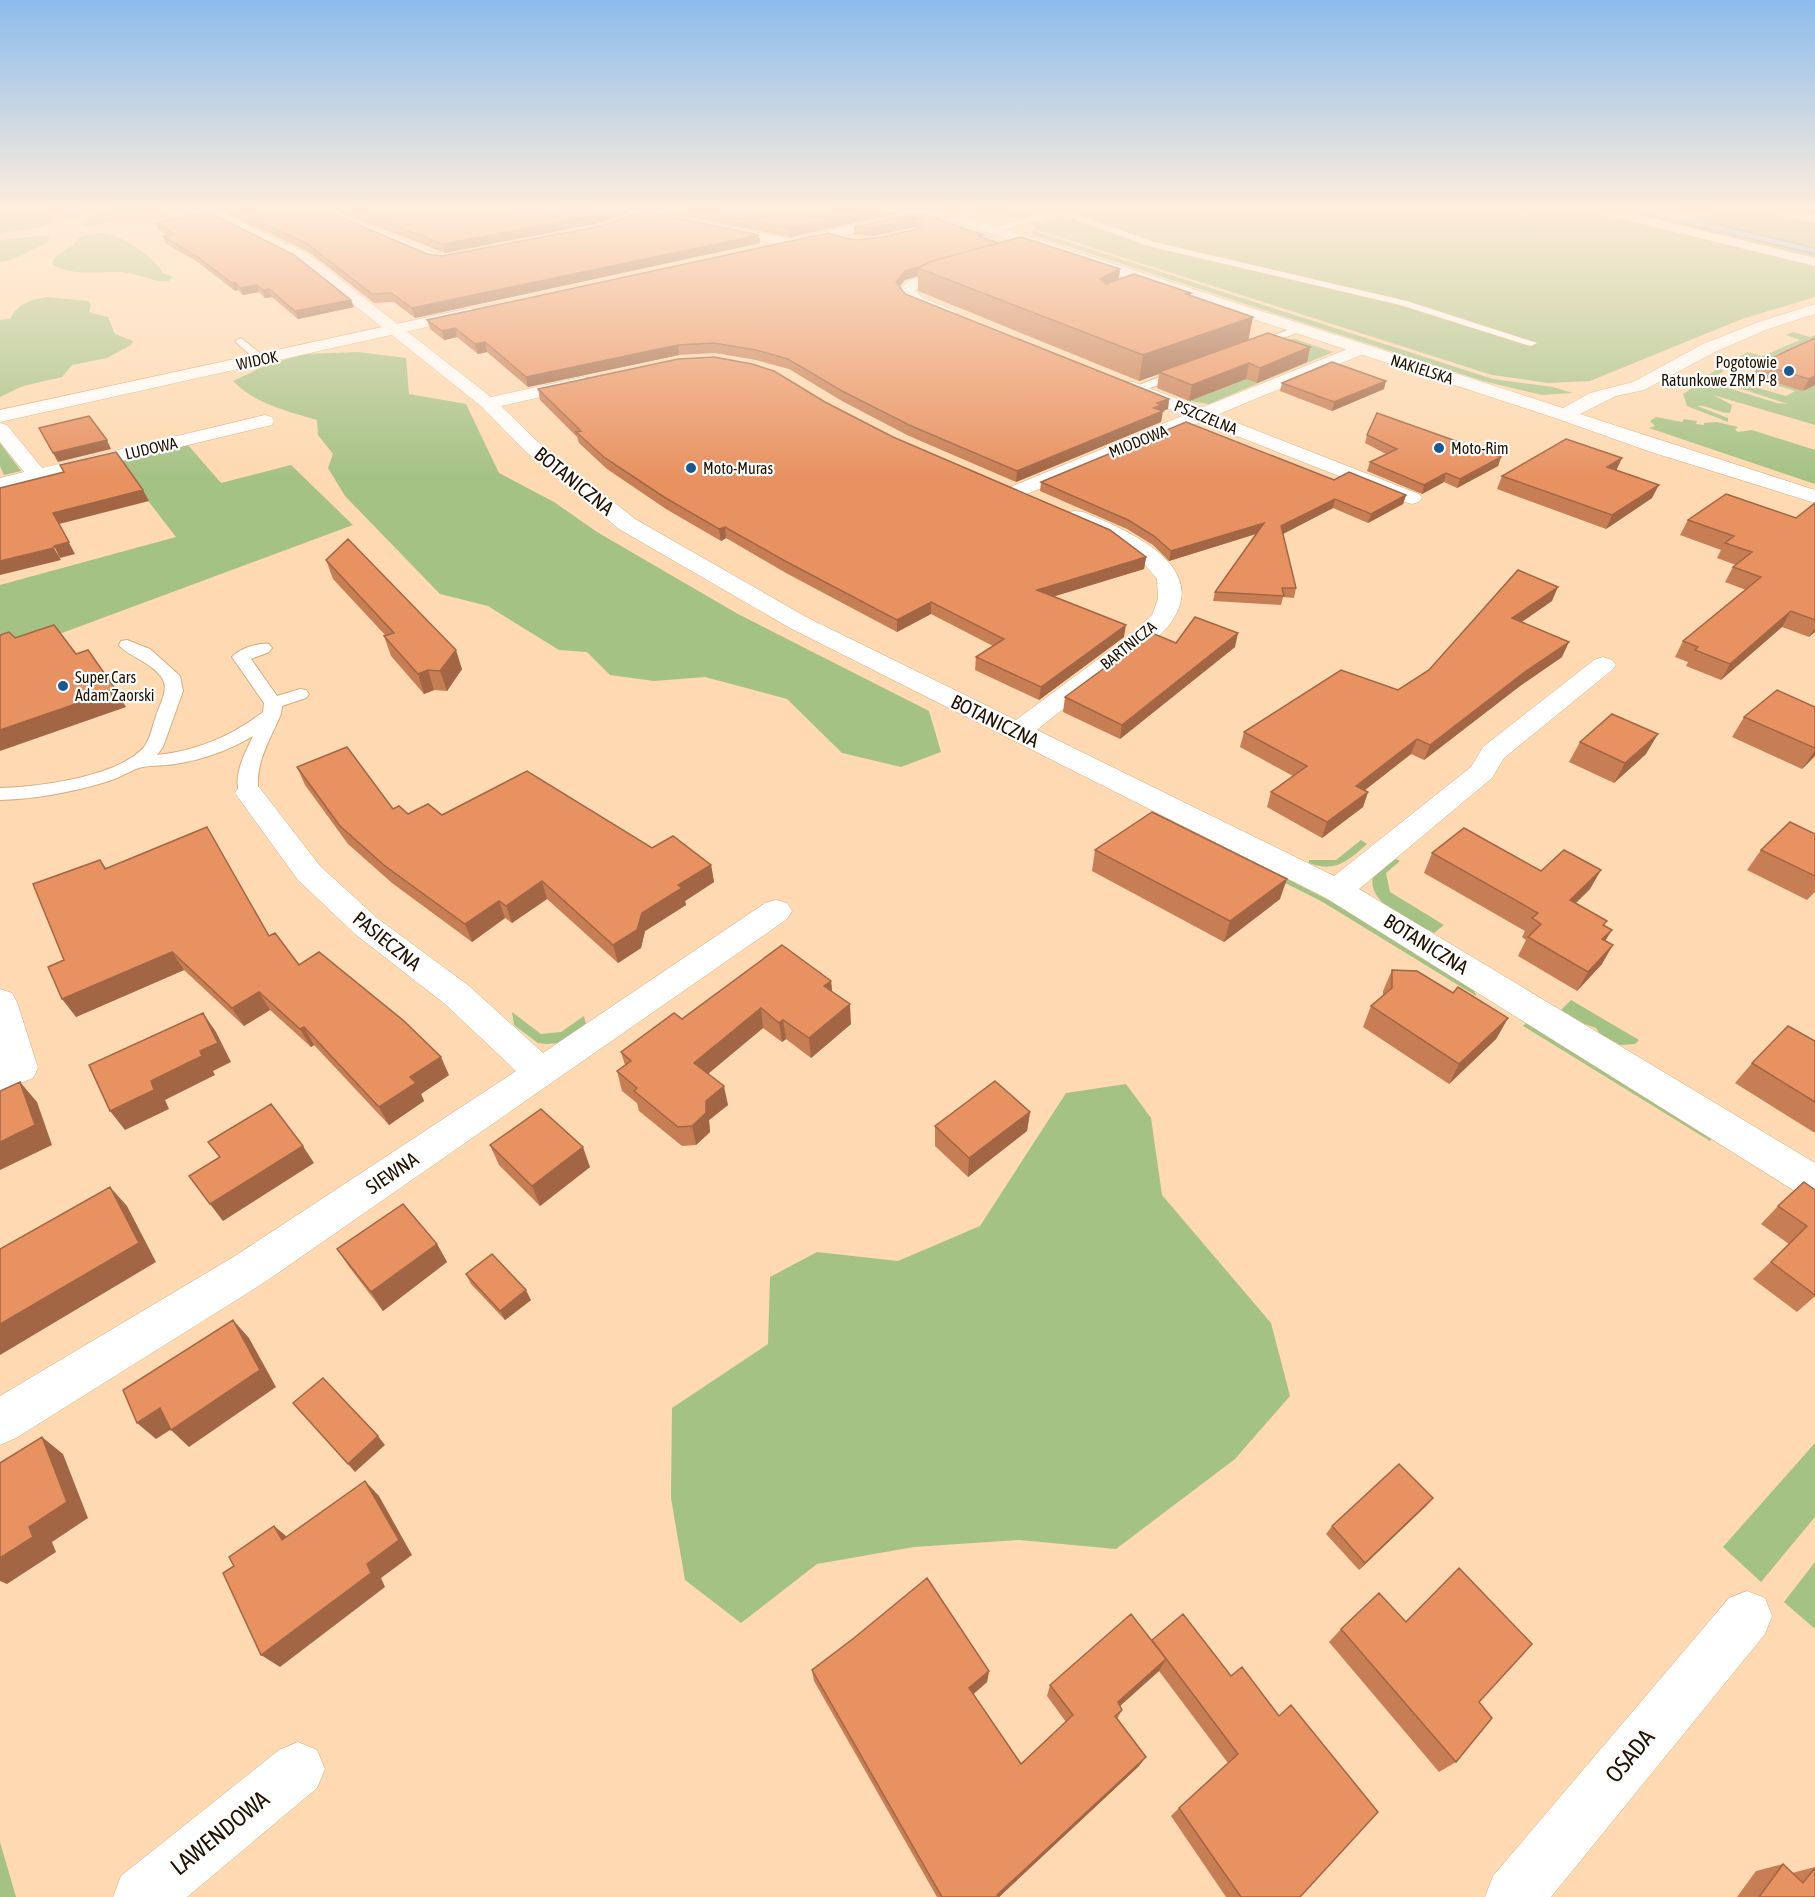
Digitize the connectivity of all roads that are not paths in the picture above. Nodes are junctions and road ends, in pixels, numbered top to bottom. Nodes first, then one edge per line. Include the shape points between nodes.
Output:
1 (355, 300) edge
2 (916, 300) edge
3 (1209, 300) edge
4 (1388, 300) edge
5 (482, 310) edge
6 (1812, 311) edge
7 (964, 320) edge
8 (1298, 329) junction
9 (393, 330) junction
10 (241, 341) dead end
11 (1531, 343) dead end
12 (1360, 349) junction
13 (1234, 353) edge
14 (261, 358) junction
15 (1203, 364) edge
16 (597, 379) edge
17 (1114, 380) edge
18 (1135, 389) junction
19 (488, 403) junction
20 (1565, 415) junction
21 (0, 416) edge
22 (1201, 416) junction
23 (265, 421) dead end
24 (0, 429) edge
25 (37, 475) junction
26 (996, 483) edge
27 (0, 484) edge
28 (1016, 492) junction
29 (1412, 498) dead end
30 (1815, 498) edge
31 (127, 645) dead end
32 (263, 648) dead end
33 (1603, 665) dead end
34 (300, 694) dead end
35 (273, 709) junction
36 (1017, 732) junction
37 (142, 761) junction
38 (249, 793) joint
39 (0, 794) edge
40 (1337, 890) junction
41 (776, 911) dead end
42 (0, 1002) edge
43 (542, 1073) junction
44 (0, 1077) edge
45 (1815, 1183) edge
46 (0, 1422) edge
47 (1747, 1616) dead end
48 (298, 1769) dead end
49 (142, 1897) edge
50 (1514, 1897) edge

1 - 9 street, BOTANICZNA
2 - 7 street
3 - 8 street, NAKIELSKA
4 - 11 lane
5 - 9 street, WIDOK
6 - 20 street via 1709,348 1638,386 1632,396 1617,404
8 - 12 street, NAKIELSKA
8 - 13 lane
9 - 14 street, WIDOK
9 - 19 street, BOTANICZNA
10 - 14 lane
12 - 20 street, NAKIELSKA
12 - 22 street, MIODOWA
14 - 21 street, WIDOK
15 - 18 lane
16 - 19 street
17 - 18 street, PSZCZELNA
18 - 22 street, PSZCZELNA
19 - 36 street, BOTANICZNA via 531,446 627,524 799,623
20 - 30 street, NAKIELSKA via 1624,438
22 - 28 street, MIODOWA
22 - 29 street, PSZCZELNA
23 - 25 street, LUDOWA
24 - 25 street
25 - 27 street, LUDOWA
26 - 28 street, BARTNICZA
28 - 36 street, BARTNICZA via 1138,547 1162,571 1172,593 1162,617 1145,636
31 - 37 lane via 163,667 171,676 174,691 154,747
32 - 35 lane via 241,657
33 - 40 street via 1493,753 1482,772
34 - 35 lane
35 - 37 lane via 259,725 229,741 161,761
35 - 38 lane via 249,770
36 - 40 street, BOTANICZNA
37 - 39 lane via 91,780
38 - 43 street, PASIECZNA via 309,873 366,926 457,995
40 - 45 street, BOTANICZNA
41 - 43 street, SIEWNA
42 - 44 street via 20,1068
43 - 46 street, SIEWNA via 250,1269
47 - 50 street, OSADA
48 - 49 street, LAWENDOWA

